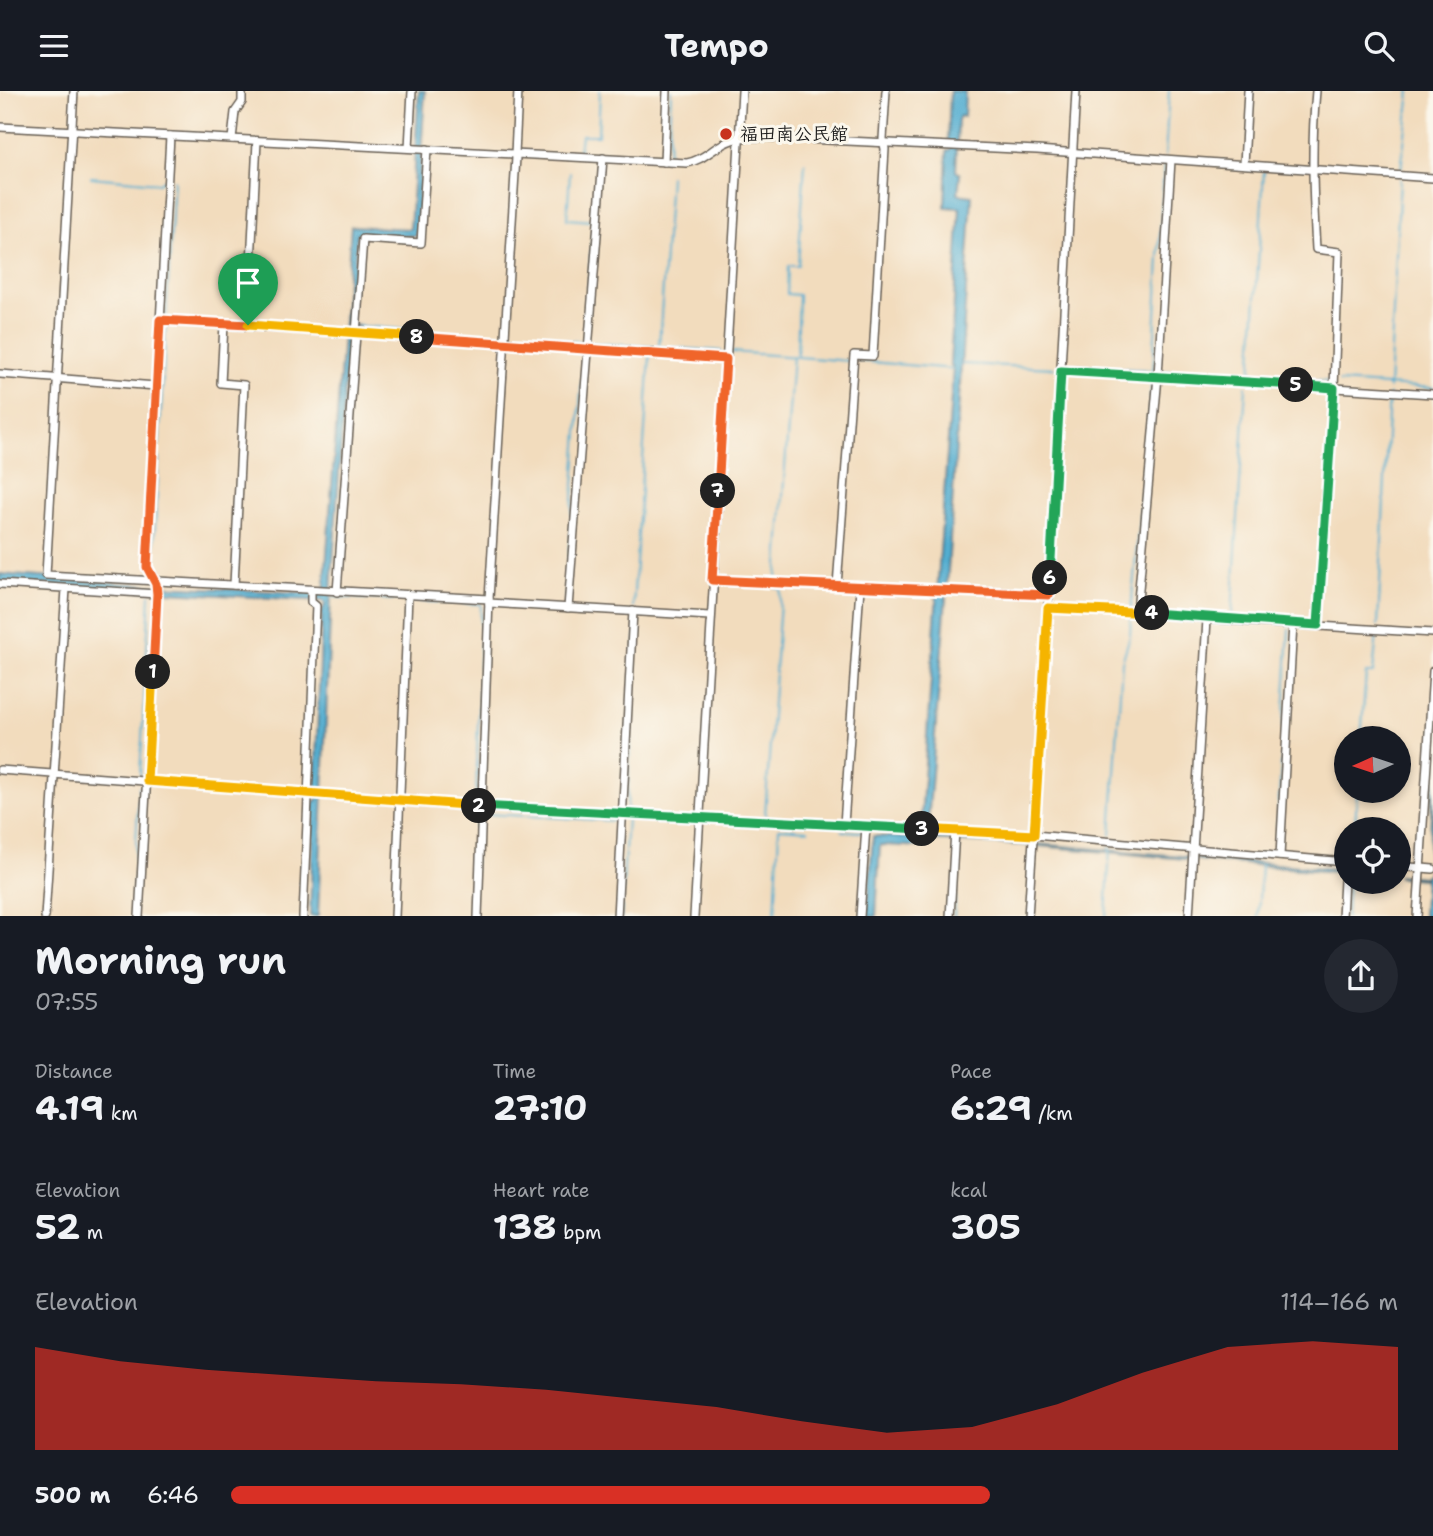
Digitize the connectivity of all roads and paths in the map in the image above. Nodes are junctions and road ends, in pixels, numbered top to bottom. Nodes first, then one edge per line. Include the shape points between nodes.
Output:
1 (74, 91) edge
2 (242, 91) edge
3 (412, 91) edge
4 (518, 91) edge
5 (667, 91) edge
6 (742, 91) edge
7 (886, 91) edge
8 (1076, 91) edge
9 (1248, 91) edge
10 (1316, 91) edge
11 (0, 127) edge
12 (72, 131) junction
13 (170, 136) junction
14 (740, 138) junction
15 (232, 139) junction
16 (257, 141) junction
17 (884, 144) junction
18 (418, 149) junction
19 (1073, 152) junction
20 (514, 153) junction
21 (603, 158) junction
22 (1167, 160) junction
23 (664, 162) junction
24 (1244, 164) junction
25 (1312, 170) junction
26 (1433, 178) edge
27 (164, 320) junction
28 (224, 324) junction
29 (248, 325) junction
30 (355, 330) junction
31 (505, 343) junction
32 (588, 349) junction
33 (726, 359) junction
34 (1061, 371) junction
35 (0, 374) edge
36 (1154, 376) junction
37 (58, 377) junction
38 (156, 386) junction
39 (1334, 388) junction
40 (1433, 394) edge
41 (712, 580) junction
42 (0, 584) edge
43 (234, 585) junction
44 (837, 586) junction
45 (860, 587) junction
46 (66, 589) junction
47 (154, 589) junction
48 (311, 590) junction
49 (336, 592) junction
50 (1049, 595) junction
51 (408, 599) junction
52 (489, 601) junction
53 (568, 608) junction
54 (1048, 608) junction
55 (633, 611) junction
56 (1133, 611) junction
57 (710, 616) junction
58 (1207, 618) junction
59 (1293, 625) junction
60 (1318, 625) junction
61 (1433, 633) edge
62 (1433, 671) edge
63 (1432, 695) edge
64 (0, 770) edge
65 (55, 774) junction
66 (147, 781) junction
67 (311, 794) junction
68 (400, 800) junction
69 (483, 807) junction
70 (622, 814) junction
71 (699, 817) junction
72 (844, 825) junction
73 (866, 826) junction
74 (955, 837) junction
75 (1033, 841) junction
76 (1193, 855) junction
77 (1280, 856) junction
78 (1334, 861) edge
79 (1424, 872) edge
80 (1343, 894) edge
81 (46, 916) edge
82 (139, 916) edge
83 (303, 916) edge
84 (395, 916) edge
85 (478, 916) edge
86 (617, 916) edge
87 (694, 916) edge
88 (860, 916) edge
89 (950, 916) edge
90 (1028, 916) edge
91 (1189, 916) edge
92 (1342, 916) edge
93 (1417, 916) edge

1 - 12 street
2 - 15 street
3 - 18 street
4 - 20 street
5 - 23 street
6 - 14 street
7 - 17 street
8 - 19 street
9 - 24 street
10 - 25 street
11 - 12 street
12 - 13 street
12 - 37 street
13 - 15 street
13 - 27 street
14 - 17 street
14 - 23 street via 694,162
14 - 33 street
15 - 16 street
16 - 18 street
16 - 29 street
17 - 19 street
17 - 44 street via 873,356 854,355
18 - 20 street
18 - 30 street via 421,243 363,239
19 - 22 street
19 - 34 street
20 - 21 street
20 - 31 street
21 - 23 street
21 - 32 street
22 - 24 street
22 - 36 street
24 - 25 street
25 - 26 street
25 - 39 street via 1316,249 1339,252
27 - 28 street
27 - 38 street
28 - 29 street
28 - 43 street via 221,383 244,386
29 - 30 street
30 - 31 street
30 - 49 street
31 - 32 street
31 - 52 street
32 - 33 street
32 - 53 street
33 - 41 street
34 - 36 street
34 - 50 street
35 - 37 street
36 - 39 street
36 - 56 street
37 - 38 street
37 - 47 street via 46,575
38 - 47 street via 147,567
39 - 40 street
39 - 60 street
41 - 44 street
41 - 57 street
42 - 46 street
43 - 47 street
43 - 48 street
44 - 45 street
45 - 50 street
45 - 72 street
46 - 47 street
46 - 65 street
47 - 66 street
48 - 49 street
48 - 67 street via 311,603 316,606
49 - 51 street
50 - 54 street
51 - 52 street
51 - 68 street
52 - 53 street
52 - 69 street
53 - 55 street
54 - 56 street
54 - 75 street
55 - 57 street
55 - 70 street
56 - 58 street
57 - 71 street
58 - 59 street
58 - 76 street
59 - 60 street
59 - 77 street
60 - 61 street
62 - 63 street
63 - 79 street
64 - 65 street
65 - 66 street
65 - 81 street
66 - 67 street
66 - 82 street
67 - 68 street
67 - 83 street
68 - 69 street
68 - 84 street
69 - 70 street
69 - 85 street
70 - 71 street
70 - 86 street
71 - 72 street
71 - 87 street
72 - 73 street
73 - 74 street via 924,829
73 - 88 street
74 - 75 street
74 - 89 street
75 - 76 street
75 - 90 street
76 - 77 street
76 - 91 street
77 - 78 street
79 - 93 street
80 - 92 street

